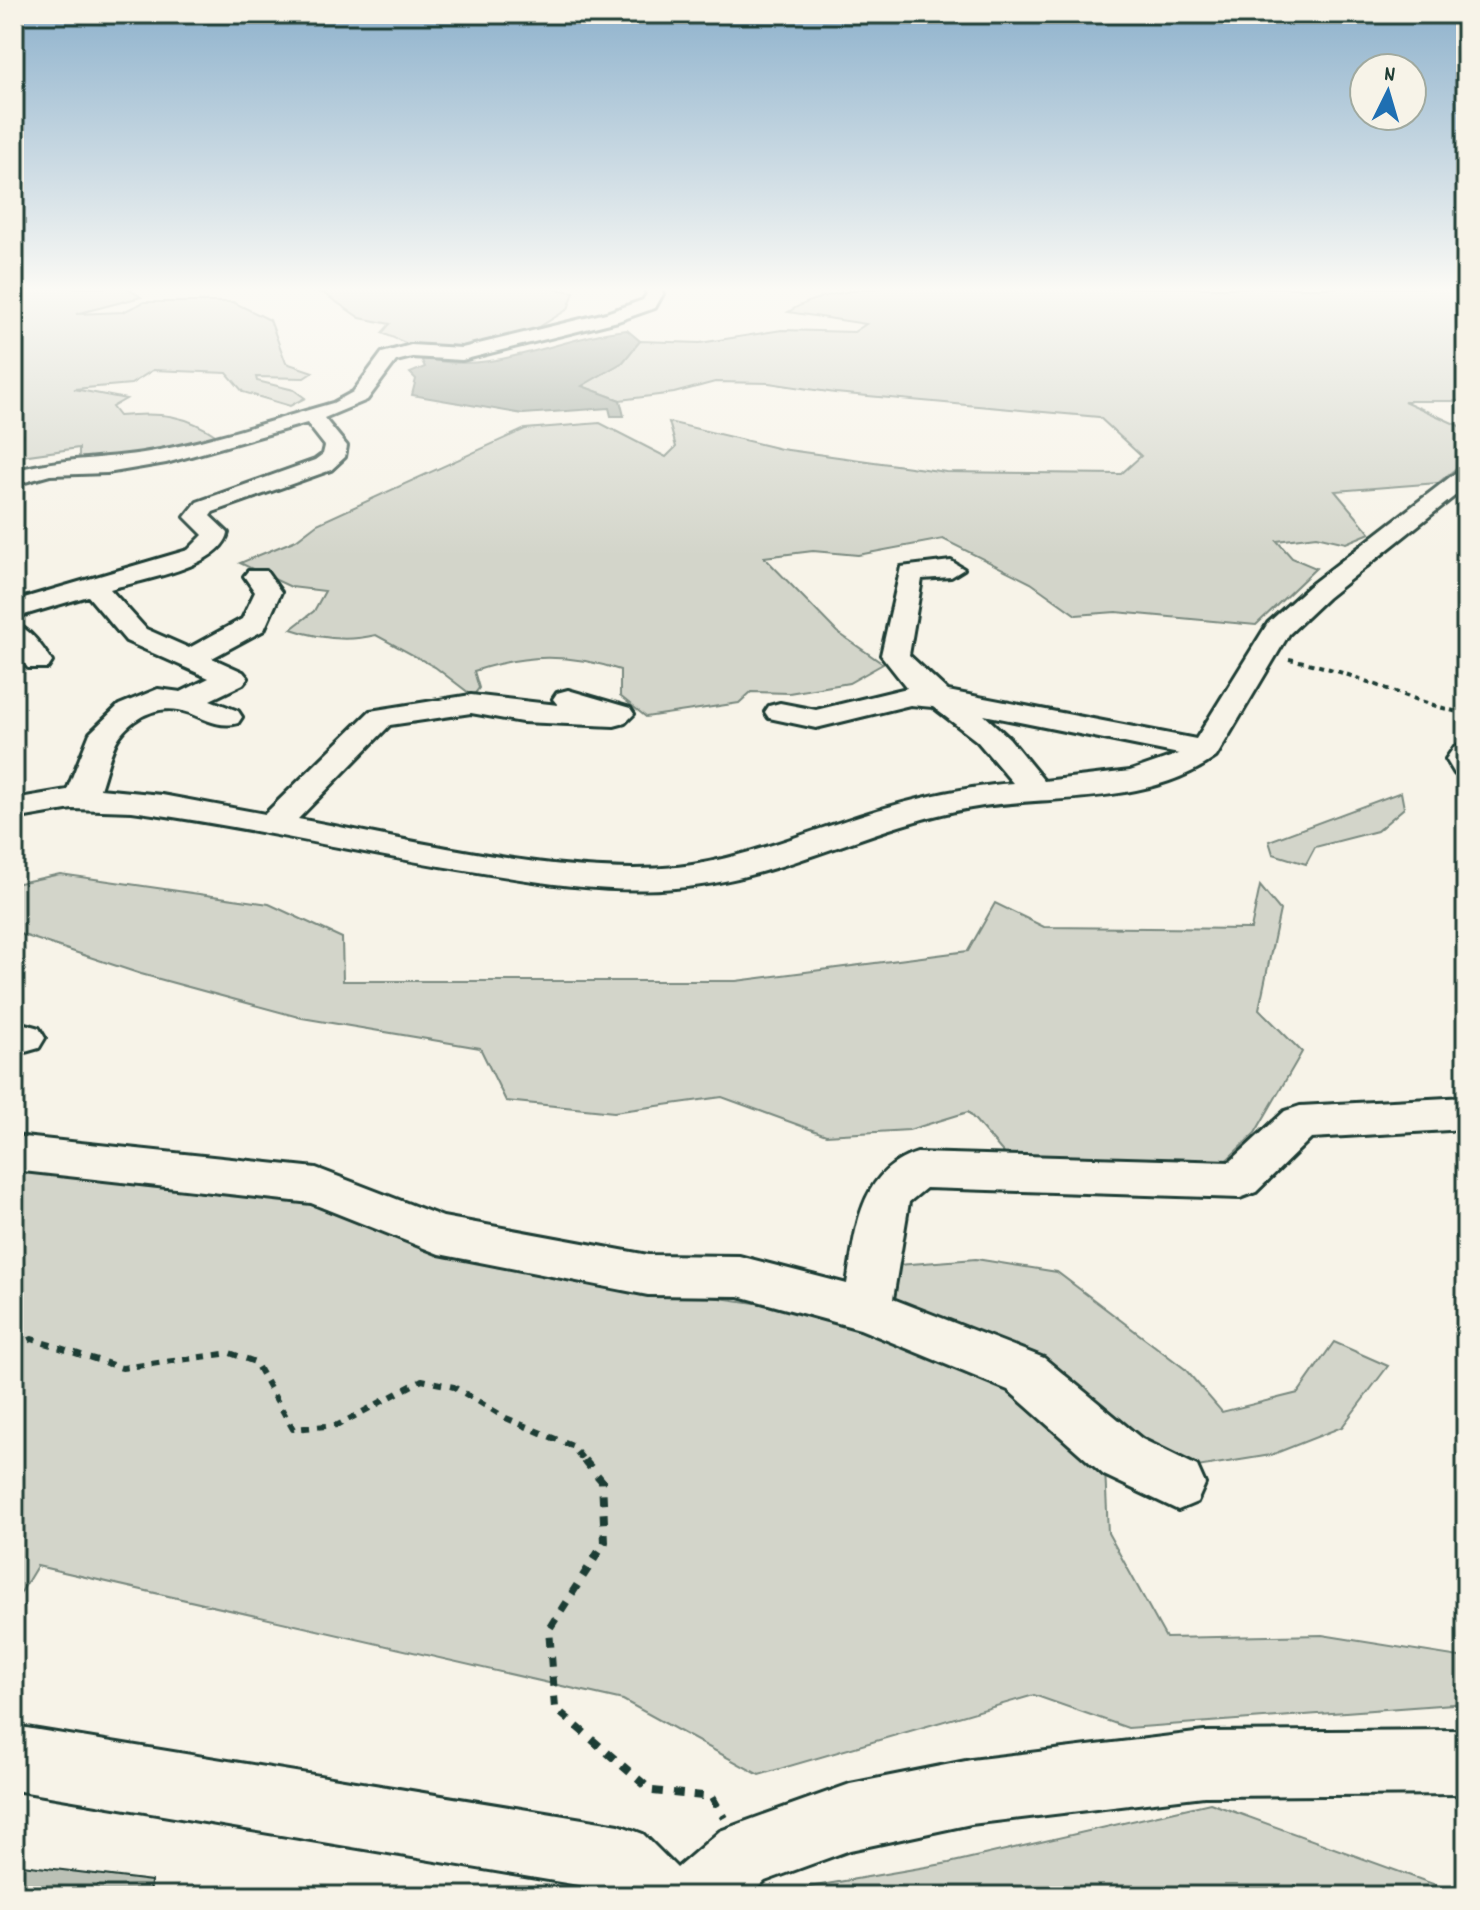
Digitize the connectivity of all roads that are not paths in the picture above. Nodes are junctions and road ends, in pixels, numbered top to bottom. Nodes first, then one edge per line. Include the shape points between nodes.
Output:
1 (374, 377) edge
2 (312, 416) junction
3 (166, 456) junction
4 (14, 478) edge
5 (1459, 491) edge
6 (61, 493) dead end
7 (951, 569) dead end
8 (257, 576) dead end
9 (95, 588) junction
10 (14, 610) edge
11 (14, 632) edge
12 (190, 659) junction
13 (38, 662) dead end
14 (934, 698) junction
15 (568, 699) dead end
16 (185, 701) junction
17 (780, 712) dead end
18 (227, 717) dead end
19 (1205, 750) junction
20 (1466, 753) edge
21 (1466, 767) edge
22 (1033, 789) junction
23 (80, 799) junction
24 (14, 809) edge
25 (273, 825) junction
26 (1466, 1113) edge
27 (14, 1153) edge
28 (867, 1310) junction
29 (1178, 1484) dead end
30 (14, 1758) edge
31 (1466, 1762) edge
32 (657, 1896) edge
33 (697, 1896) edge

1 - 2 street via 360,396
2 - 3 street
2 - 9 street via 336,446 334,457 205,507 197,517 216,533 214,542 197,555
3 - 4 street via 49,468
3 - 6 street via 136,467 63,473 57,479
5 - 19 street via 1318,592 1278,629
7 - 14 street via 910,572 895,655 909,678
8 - 12 street via 268,592 254,624
9 - 10 street
9 - 12 street via 136,635
11 - 13 street
12 - 16 street via 233,678
14 - 17 street via 910,696 816,719
14 - 19 street
14 - 22 street via 955,709 1012,759
15 - 25 street via 619,714 522,713 471,704 381,717
16 - 18 street
16 - 23 street via 158,698 130,711 105,733
19 - 22 street via 1196,760 1160,775
20 - 21 street
22 - 25 street via 942,801 719,870 641,880 561,874
23 - 24 street
23 - 25 street
26 - 28 street via 1300,1122 1240,1180 917,1170 891,1191 882,1211
27 - 28 street via 316,1186 439,1235 648,1275 739,1276
28 - 29 street via 1026,1374 1123,1457
30 - 32 street via 619,1858
31 - 33 street via 1204,1764 971,1792 850,1817 744,1855

